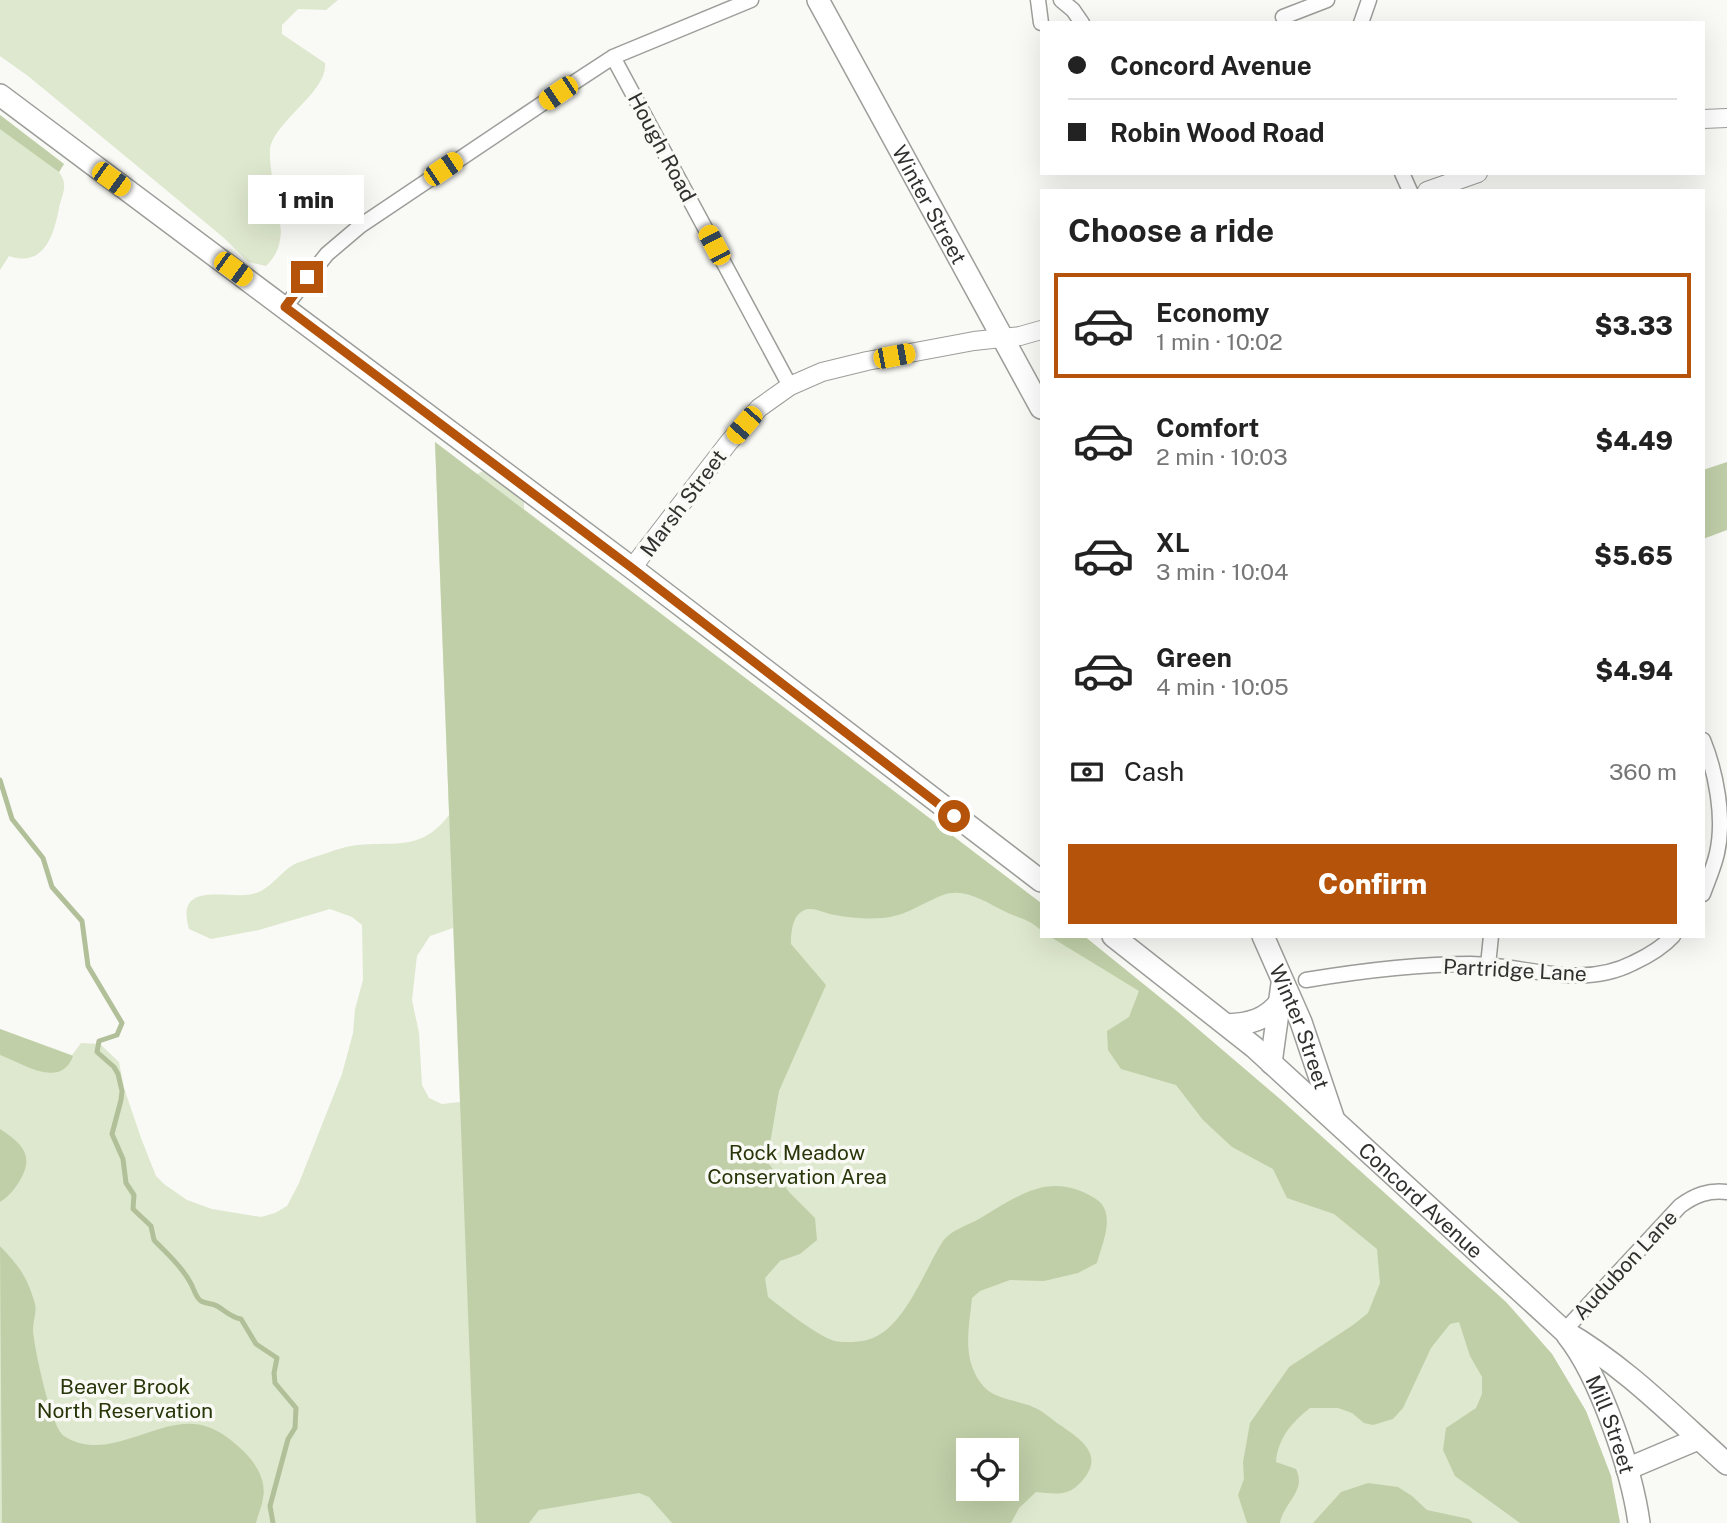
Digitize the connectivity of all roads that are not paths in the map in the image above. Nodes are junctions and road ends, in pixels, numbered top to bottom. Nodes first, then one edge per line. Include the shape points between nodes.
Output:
1 (751, 0) edge
2 (818, 0) edge
3 (1038, 0) edge
4 (1061, 0) edge
5 (1327, 0) edge
6 (1369, 0) edge
7 (1076, 5) edge
8 (1041, 21) edge
9 (1281, 21) edge
10 (1362, 21) edge
11 (613, 57) junction
12 (0, 95) edge
13 (1727, 118) edge
14 (1705, 119) edge
15 (1472, 175) edge
16 (1433, 189) edge
17 (285, 307) junction
18 (1040, 330) edge
19 (1004, 338) junction
20 (790, 386) junction
21 (1040, 406) edge
22 (632, 568) junction
23 (1705, 747) edge
24 (1040, 880) edge
25 (1705, 888) edge
26 (1116, 938) edge
27 (1263, 938) edge
28 (1491, 938) edge
29 (1671, 938) edge
30 (1488, 965) junction
31 (1306, 980) dead end
32 (1281, 993) junction
33 (1301, 1022) junction
34 (1227, 1025) junction
35 (1277, 1068) junction
36 (1334, 1119) junction
37 (1727, 1192) edge
38 (1563, 1331) junction
39 (1698, 1438) junction
40 (1727, 1464) edge
41 (1627, 1469) junction
42 (1639, 1523) edge

1 - 11 street
2 - 19 main road, Winter Street
3 - 8 street
4 - 7 street
5 - 9 street
6 - 10 street
11 - 17 street via 360,226 327,254
11 - 20 street, Hough Road
12 - 17 main road
13 - 14 street
15 - 16 street
17 - 22 main road
18 - 19 street, Marsh Street
19 - 20 street, Marsh Street via 822,372
19 - 21 main road, Winter Street
20 - 22 street, Marsh Street via 759,408 729,442
22 - 24 main road
23 - 25 street via 1720,831
26 - 34 main road, Concord Avenue
27 - 32 main road, Winter Street
28 - 30 street
29 - 30 street, Partridge Lane via 1647,957 1608,973 1558,976
30 - 31 street, Partridge Lane via 1396,969
32 - 33 main road, Winter Street
32 - 34 main road via 1272,1012 1249,1023
32 - 35 main road
33 - 35 main road via 1295,1054
33 - 36 main road, Winter Street
34 - 35 main road, Concord Avenue
35 - 36 main road, Concord Avenue
36 - 38 main road, Concord Avenue
37 - 38 street, Audubon Lane via 1705,1193 1680,1206
38 - 39 main road, Concord Avenue via 1609,1359
38 - 41 main road, Mill Street via 1591,1376
39 - 40 main road, Concord Avenue
39 - 41 main road
41 - 42 main road, Mill Street

